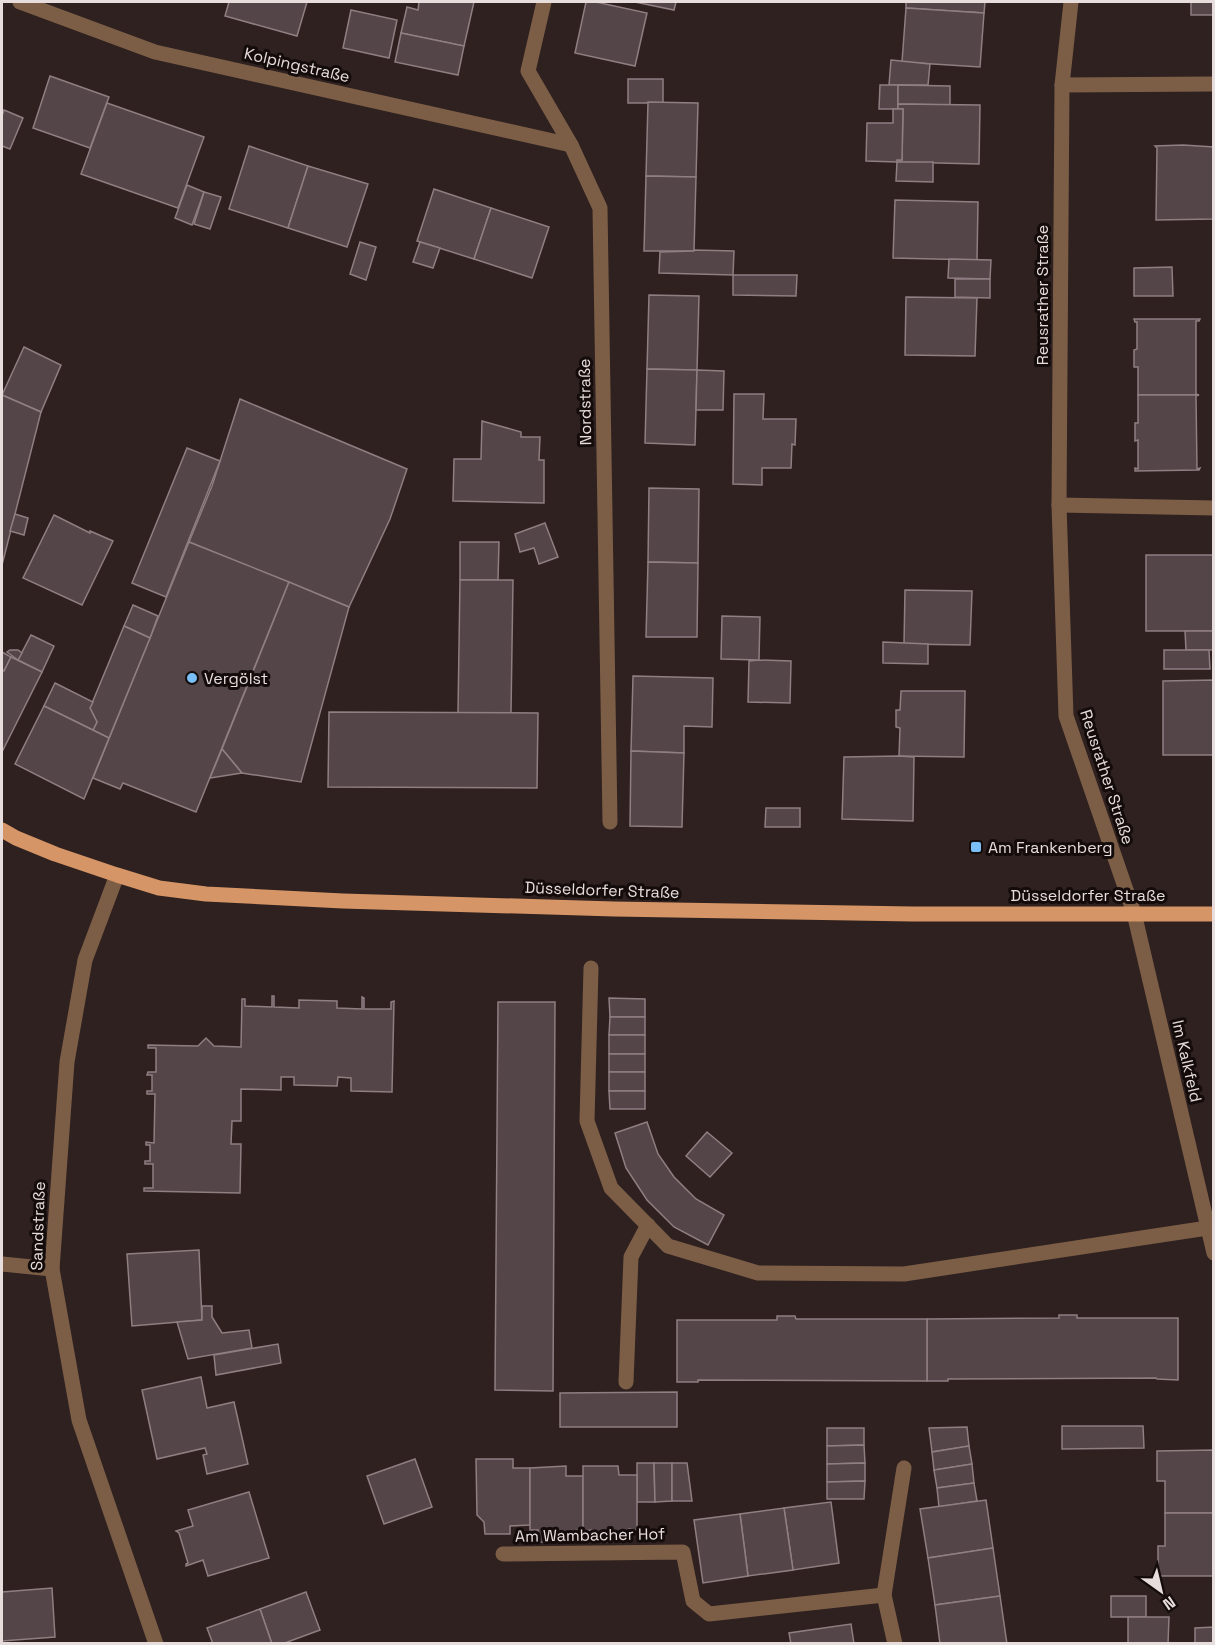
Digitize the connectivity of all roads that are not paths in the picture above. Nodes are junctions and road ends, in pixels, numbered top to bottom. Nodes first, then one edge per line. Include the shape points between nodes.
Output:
1 (20, 2) edge
2 (544, 2) edge
3 (1071, 2) edge
4 (1214, 84) edge
5 (1062, 85) junction
6 (571, 145) junction
7 (1059, 506) junction
8 (1214, 508) edge
9 (610, 822) dead end
10 (2, 830) edge
11 (117, 874) junction
12 (1134, 913) junction
13 (1214, 914) edge
14 (591, 968) dead end
15 (648, 1225) junction
16 (1211, 1227) edge
17 (1214, 1252) edge
18 (2, 1264) edge
19 (52, 1269) junction
20 (626, 1382) dead end
21 (904, 1468) dead end
22 (503, 1554) dead end
23 (884, 1595) junction
24 (156, 1644) edge
25 (895, 1644) edge

1 - 6 street, Kolpingstraße via 155,52
2 - 6 street, Nordstraße via 528,72
3 - 5 street, Reusrather Straße
4 - 5 street
5 - 7 street, Reusrather Straße
6 - 9 street, Nordstraße via 600,208
7 - 8 street
7 - 12 street, Reusrather Straße via 1066,716
10 - 11 main road, Düsseldorfer Straße via 55,854
11 - 12 main road, Düsseldorfer Straße via 159,888 206,894 343,900 901,914
11 - 19 street, Sandstraße via 85,960 67,1062
12 - 13 main road, Düsseldorfer Straße
12 - 16 street, Im Kalkfeld
14 - 15 street via 587,1121 611,1188
15 - 16 street via 668,1246 758,1273 882,1274 904,1274
15 - 20 street via 631,1257
16 - 17 street, Im Kalkfeld
18 - 19 street
19 - 24 street, Sandstraße via 79,1420
21 - 23 street
22 - 23 street, Am Wambacher Hof via 683,1552 693,1601 709,1614
23 - 25 street

